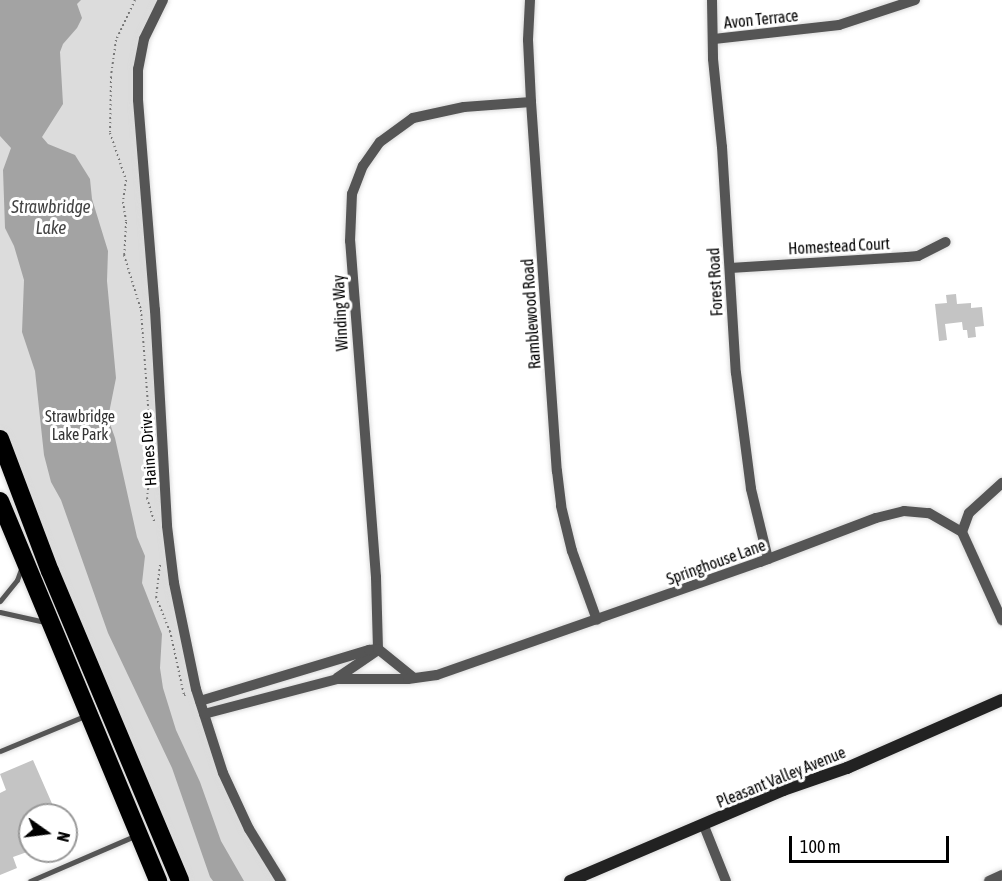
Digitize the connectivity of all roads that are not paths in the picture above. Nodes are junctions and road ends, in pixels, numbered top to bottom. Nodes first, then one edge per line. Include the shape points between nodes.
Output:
1 (163, 0) edge
2 (530, 0) edge
3 (712, 0) edge
4 (915, 0) edge
5 (714, 39) junction
6 (531, 102) junction
7 (946, 242) dead end
8 (730, 268) junction
9 (0, 439) edge
10 (1002, 483) edge
11 (0, 501) edge
12 (962, 532) junction
13 (768, 559) junction
14 (24, 562) junction
15 (0, 601) edge
16 (0, 612) edge
17 (597, 620) junction
18 (1002, 620) edge
19 (50, 624) junction
20 (378, 650) junction
21 (414, 678) junction
22 (337, 679) junction
23 (198, 697) junction
24 (1002, 700) edge
25 (88, 714) junction
26 (204, 714) junction
27 (0, 751) edge
28 (704, 826) junction
29 (138, 834) junction
30 (1002, 875) edge
31 (30, 881) edge
32 (158, 881) edge
33 (180, 881) edge
34 (281, 881) edge
35 (570, 881) edge
36 (726, 881) edge
37 (988, 881) edge

1 - 23 street, Haines Drive via 149,24 140,54 138,114 153,279 167,526 174,583
2 - 6 street, Ramblewood Road
3 - 5 street, Forest Road
4 - 5 street, Avon Terrace via 839,25
5 - 8 street, Forest Road
6 - 17 street, Ramblewood Road via 559,489 572,551
6 - 20 street, Winding Way via 438,110 413,118 380,142 363,166 352,194 350,241 376,576
7 - 8 street, Homestead Court via 918,256
8 - 13 street, Forest Road via 745,454
9 - 33 highway via 50,571
10 - 12 street via 969,513
11 - 14 highway
12 - 13 street, Springhouse Lane via 929,513 904,511
12 - 18 street
13 - 17 street, Springhouse Lane
14 - 15 lane via 17,580
14 - 19 highway
16 - 19 lane
17 - 21 street, Springhouse Lane via 451,671
19 - 25 highway
20 - 21 street
20 - 22 street, Springhouse Lane
20 - 23 street via 351,654 267,683
21 - 22 street, Springhouse Lane
22 - 26 street, Springhouse Lane
23 - 26 street, Haines Drive
24 - 28 street, Pleasant Valley Avenue
25 - 27 lane
25 - 29 highway
26 - 34 street, Haines Drive via 238,807
28 - 35 street, Pleasant Valley Avenue
28 - 36 street
29 - 31 lane
29 - 32 highway
30 - 37 street

